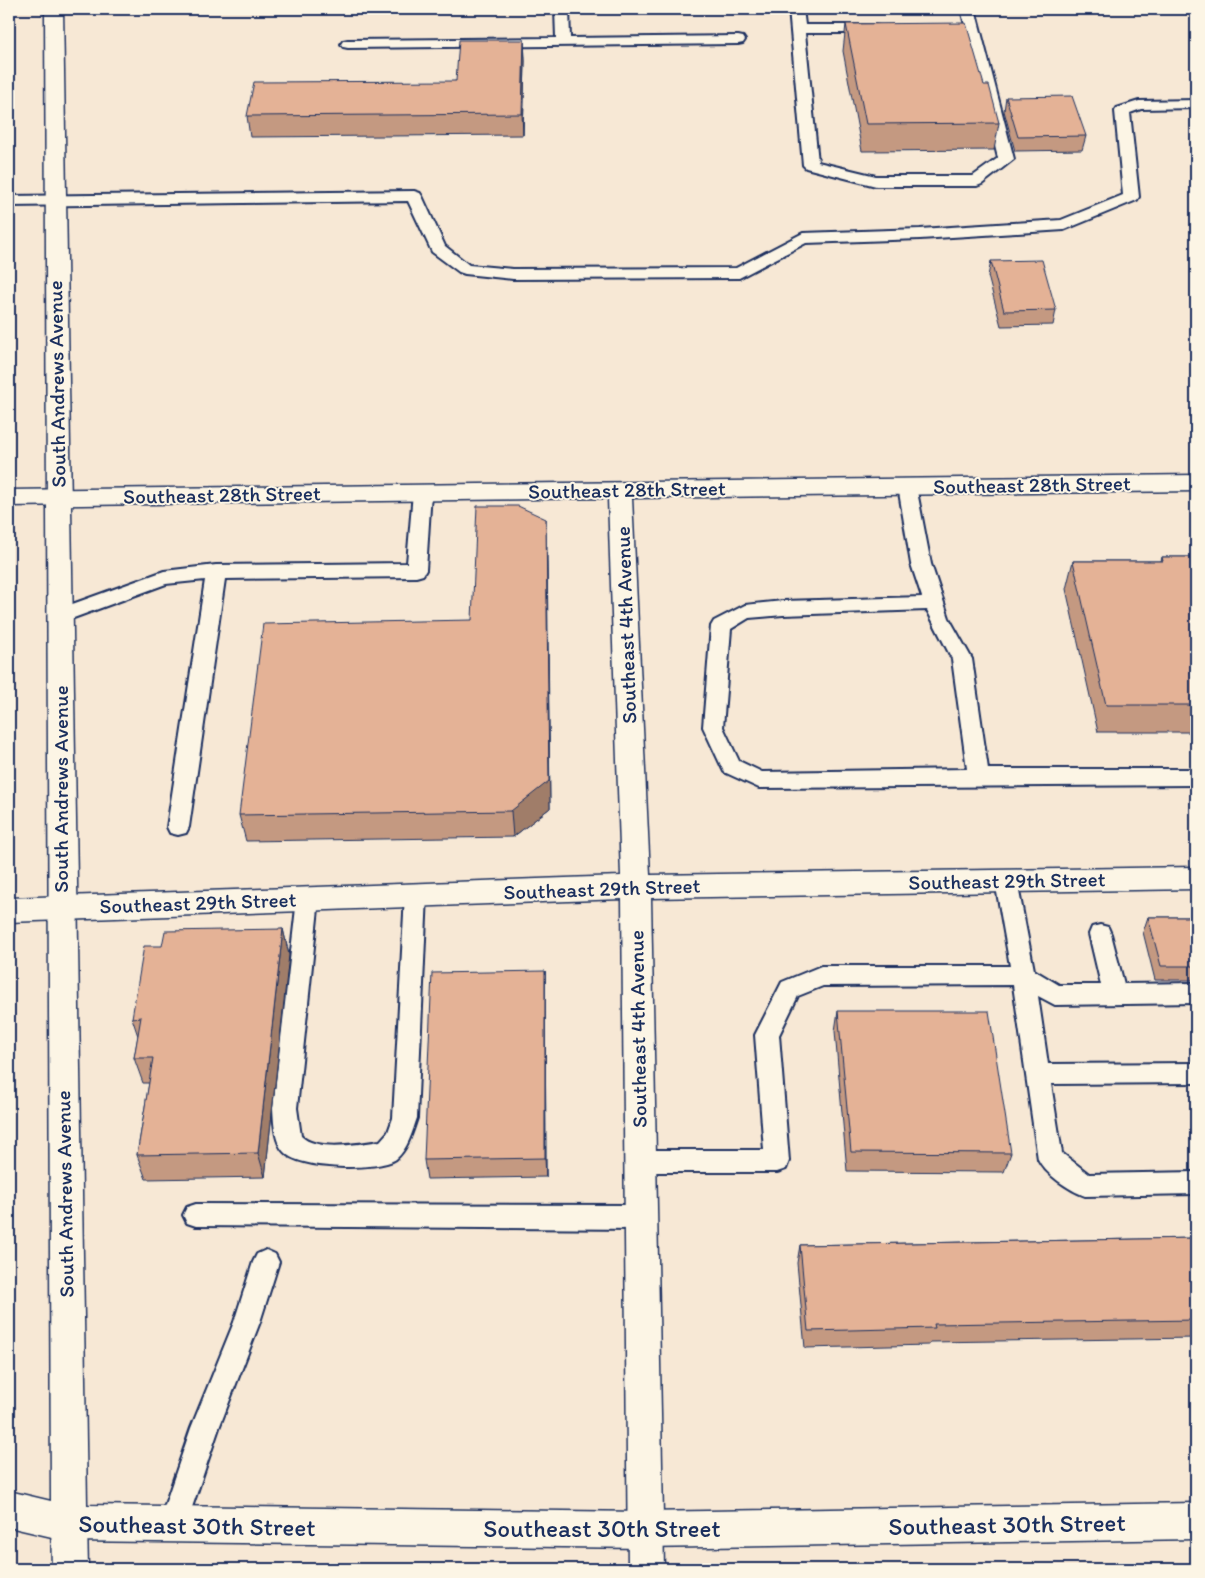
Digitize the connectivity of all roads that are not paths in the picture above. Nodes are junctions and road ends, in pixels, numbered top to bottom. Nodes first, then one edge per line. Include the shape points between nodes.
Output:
1 (54, 9) edge
2 (562, 9) edge
3 (796, 9) edge
4 (968, 9) edge
5 (798, 29) junction
6 (885, 29) edge
7 (954, 29) edge
8 (973, 29) junction
9 (738, 40) dead end
10 (563, 42) junction
11 (348, 44) dead end
12 (1196, 104) edge
13 (56, 200) junction
14 (9, 201) edge
15 (1196, 483) edge
16 (907, 486) junction
17 (620, 490) junction
18 (422, 492) junction
19 (59, 497) junction
20 (9, 498) edge
21 (216, 572) junction
22 (934, 603) junction
23 (60, 616) junction
24 (979, 777) junction
25 (1196, 778) edge
26 (178, 827) dead end
27 (1196, 878) edge
28 (1006, 881) junction
29 (636, 887) junction
30 (416, 895) junction
31 (308, 899) junction
32 (62, 908) junction
33 (9, 910) edge
34 (1100, 934) dead end
35 (1023, 975) junction
36 (1196, 993) edge
37 (1115, 994) junction
38 (1196, 1073) edge
39 (1038, 1074) junction
40 (640, 1161) junction
41 (1196, 1183) edge
42 (196, 1215) dead end
43 (640, 1217) junction
44 (266, 1262) dead end
45 (9, 1509) edge
46 (1196, 1521) edge
47 (69, 1523) junction
48 (172, 1525) junction
49 (644, 1530) junction
50 (70, 1569) edge
51 (646, 1569) edge

1 - 13 street, South Andrews Avenue
2 - 10 lane
3 - 5 lane
4 - 8 lane
5 - 6 lane
5 - 8 lane via 811,165 876,182 977,182 1006,159
7 - 8 lane
9 - 10 lane
10 - 11 lane
12 - 13 lane via 1139,105 1122,112 1130,197 1064,225 803,238 739,273 513,274 465,269 438,249 414,196
13 - 14 lane
13 - 19 street, South Andrews Avenue
15 - 16 street, Southeast 28th Street
16 - 17 street, Southeast 28th Street
16 - 22 lane via 921,564
17 - 18 street, Southeast 28th Street
17 - 29 street, Southeast 4th Avenue
18 - 19 street, Southeast 28th Street
18 - 21 lane via 416,570
19 - 20 street, Southeast 28th Street
19 - 23 street, South Andrews Avenue
21 - 23 lane via 164,578
21 - 26 lane
22 - 24 lane via 962,659
22 - 24 lane via 745,612 721,626 713,727 731,766 759,780
23 - 32 street, South Andrews Avenue
24 - 25 lane
27 - 28 street, Southeast 29th Street
28 - 29 street, Southeast 29th Street
28 - 35 lane
29 - 30 street, Southeast 29th Street
29 - 40 street, Southeast 4th Avenue
30 - 31 street, Southeast 29th Street
30 - 31 lane via 403,1125 398,1138 387,1151 329,1155 305,1153 293,1145 285,1108
31 - 32 street, Southeast 29th Street
32 - 33 street, Southeast 29th Street
32 - 47 street, South Andrews Avenue
34 - 37 lane
35 - 37 lane via 1055,995
35 - 39 lane
35 - 40 lane via 821,976 790,989 767,1036 777,1161
36 - 37 lane
38 - 39 lane
39 - 41 lane via 1050,1159 1085,1185
40 - 43 street, Southeast 4th Avenue
42 - 43 lane
43 - 49 street, Southeast 4th Avenue
44 - 48 lane
45 - 47 street, Southeast 30th Street
46 - 49 street, Southeast 30th Street
47 - 48 street, Southeast 30th Street
47 - 50 street, South Andrews Avenue
48 - 49 street, Southeast 30th Street
49 - 51 street, Southeast 4th Avenue

